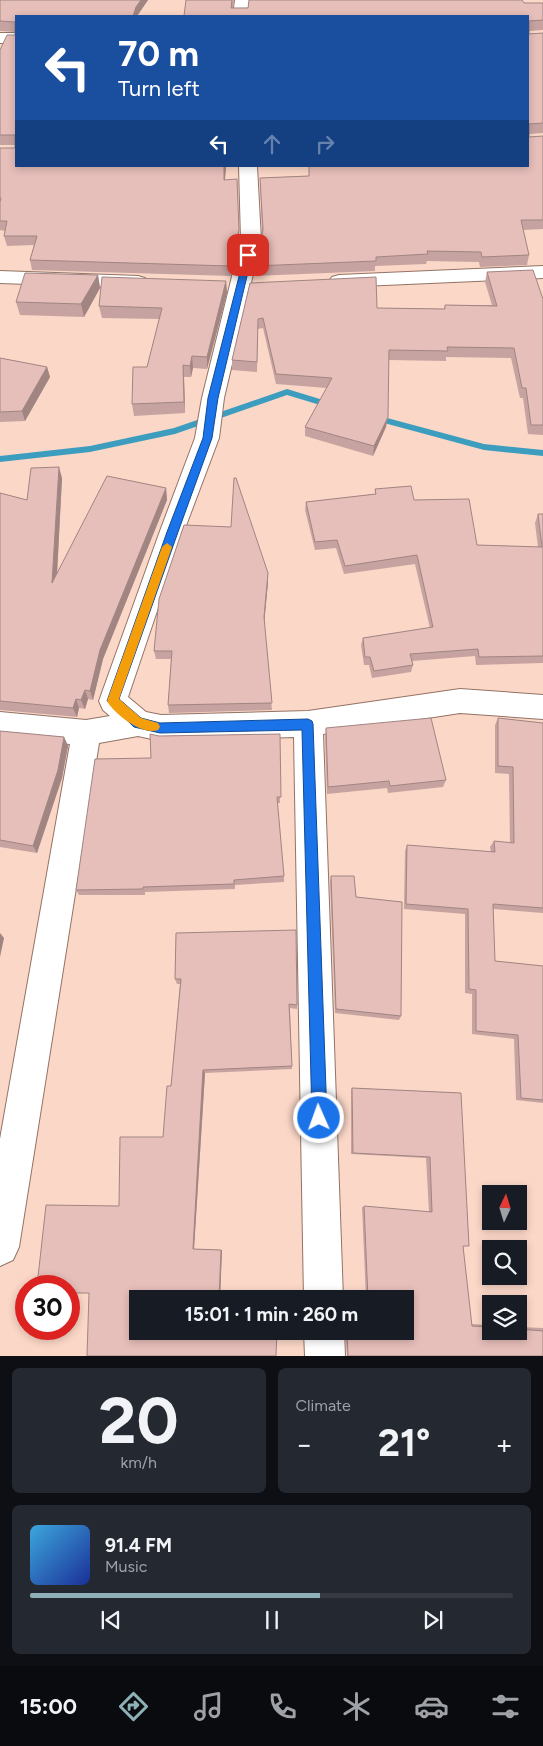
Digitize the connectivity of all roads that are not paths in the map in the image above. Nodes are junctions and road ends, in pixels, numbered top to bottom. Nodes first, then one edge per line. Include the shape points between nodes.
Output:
1 (242, 0) edge
2 (240, 15) edge
3 (248, 167) edge
4 (543, 272) edge
5 (0, 277) edge
6 (154, 282) edge
7 (319, 282) edge
8 (543, 707) edge
9 (138, 723) junction
10 (308, 724) junction
11 (0, 725) edge
12 (86, 733) junction
13 (0, 1247) edge
14 (324, 1290) edge
15 (324, 1340) edge
16 (325, 1356) edge

1 - 2 street
3 - 9 street via 251,240 213,398 208,438 113,701
4 - 7 street
5 - 6 street
8 - 10 street via 460,701
9 - 10 street via 160,728
9 - 12 street
10 - 14 street
11 - 12 street
12 - 13 street
15 - 16 street

